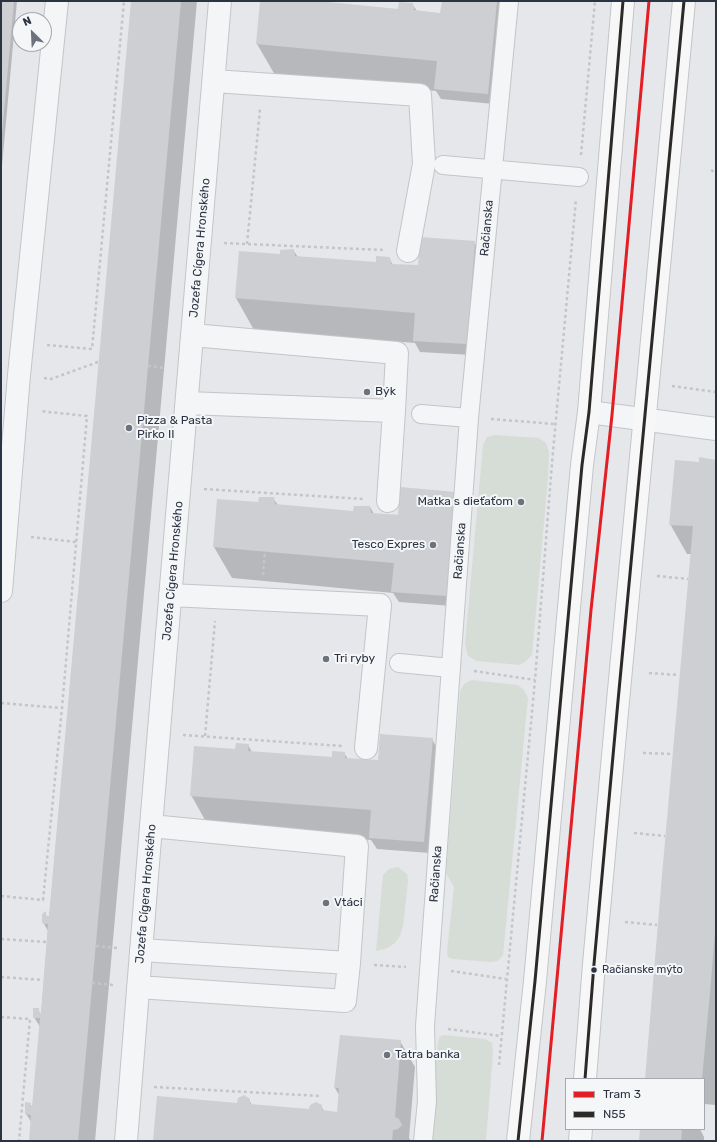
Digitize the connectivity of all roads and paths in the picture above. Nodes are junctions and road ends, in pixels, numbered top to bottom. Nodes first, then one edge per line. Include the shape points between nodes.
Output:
1 (56, 1) edge
2 (124, 1) edge
3 (220, 1) edge
4 (509, 1) edge
5 (595, 1) edge
6 (623, 1) edge
7 (684, 1) edge
8 (214, 81) junction
9 (262, 84) junction
10 (443, 166) dead end
11 (493, 170) junction
12 (711, 170) dead end
13 (716, 173) edge
14 (578, 177) junction
15 (200, 242) junction
16 (247, 244) junction
17 (408, 251) joint
18 (192, 335) junction
19 (44, 345) dead end
20 (98, 362) dead end
21 (51, 378) dead end
22 (672, 386) dead end
23 (716, 392) edge
24 (187, 404) junction
25 (38, 411) dead end
26 (394, 411) junction
27 (588, 412) junction
28 (421, 414) dead end
29 (469, 418) junction
30 (644, 419) junction
31 (555, 424) junction
32 (716, 429) edge
33 (180, 487) junction
34 (388, 501) joint
35 (6, 535) junction
36 (76, 542) junction
37 (657, 576) dead end
38 (688, 579) dead end
39 (1, 592) edge
40 (170, 596) junction
41 (217, 598) junction
42 (399, 663) dead end
43 (451, 668) junction
44 (649, 673) dead end
45 (679, 675) dead end
46 (535, 680) junction
47 (1, 703) edge
48 (62, 708) junction
49 (159, 733) junction
50 (206, 736) junction
51 (366, 748) joint
52 (643, 753) dead end
53 (672, 754) dead end
54 (151, 826) junction
55 (634, 833) dead end
56 (665, 836) dead end
57 (1, 896) edge
58 (625, 922) dead end
59 (657, 925) dead end
60 (1, 939) edge
61 (46, 942) dead end
62 (141, 950) junction
63 (349, 963) junction
64 (1, 977) edge
65 (43, 980) dead end
66 (138, 987) junction
67 (1, 1017) edge
68 (425, 1026) junction
69 (501, 1036) junction
70 (499, 1067) dead end
71 (585, 1078) edge
72 (130, 1086) junction
73 (320, 1096) dead end
74 (581, 1130) edge
75 (19, 1141) edge
76 (126, 1141) edge
77 (423, 1141) edge
78 (518, 1141) edge
79 (580, 1141) edge

1 - 35 street
2 - 19 path via 92,349
3 - 8 street, Jozefa Cígera Hronského
4 - 11 street, Račianska
5 - 14 path
6 - 27 main road
7 - 30 main road
8 - 9 street
8 - 15 street, Jozefa Cígera Hronského
9 - 16 path
9 - 17 street via 420,96 424,164
10 - 11 street
11 - 14 street
11 - 29 street, Račianska
12 - 13 path
14 - 31 path
15 - 16 path
15 - 18 street, Jozefa Cígera Hronského
16 - 17 path
18 - 24 street, Jozefa Cígera Hronského
18 - 26 street via 396,352
20 - 21 path
22 - 23 path
24 - 26 street
24 - 33 street, Jozefa Cígera Hronského
25 - 36 path via 87,416
26 - 34 street
27 - 30 street
27 - 78 main road
28 - 29 street
29 - 31 path
29 - 43 street, Račianska
30 - 32 street
30 - 71 main road
31 - 46 path
33 - 34 path
33 - 40 street, Jozefa Cígera Hronského
35 - 36 path
35 - 39 street
36 - 48 path
37 - 38 path
40 - 41 street
40 - 49 street, Jozefa Cígera Hronského
41 - 50 path
41 - 51 street via 380,605
42 - 43 street
43 - 46 path
43 - 68 street, Račianska
44 - 45 path
46 - 69 path
47 - 48 path
48 - 57 path via 43,900
49 - 50 path
49 - 54 street, Jozefa Cígera Hronského
50 - 51 path
52 - 53 path
54 - 62 street, Jozefa Cígera Hronského
54 - 63 street via 357,846
55 - 56 path
58 - 59 path
60 - 61 path
62 - 63 street
62 - 66 street, Jozefa Cígera Hronského
63 - 66 street via 345,1001
64 - 65 path
66 - 72 street, Jozefa Cígera Hronského
67 - 75 path via 30,1019
68 - 69 path
68 - 77 street, Račianska via 427,1101
69 - 70 path
72 - 73 path
72 - 76 street, Jozefa Cígera Hronského
74 - 79 main road

